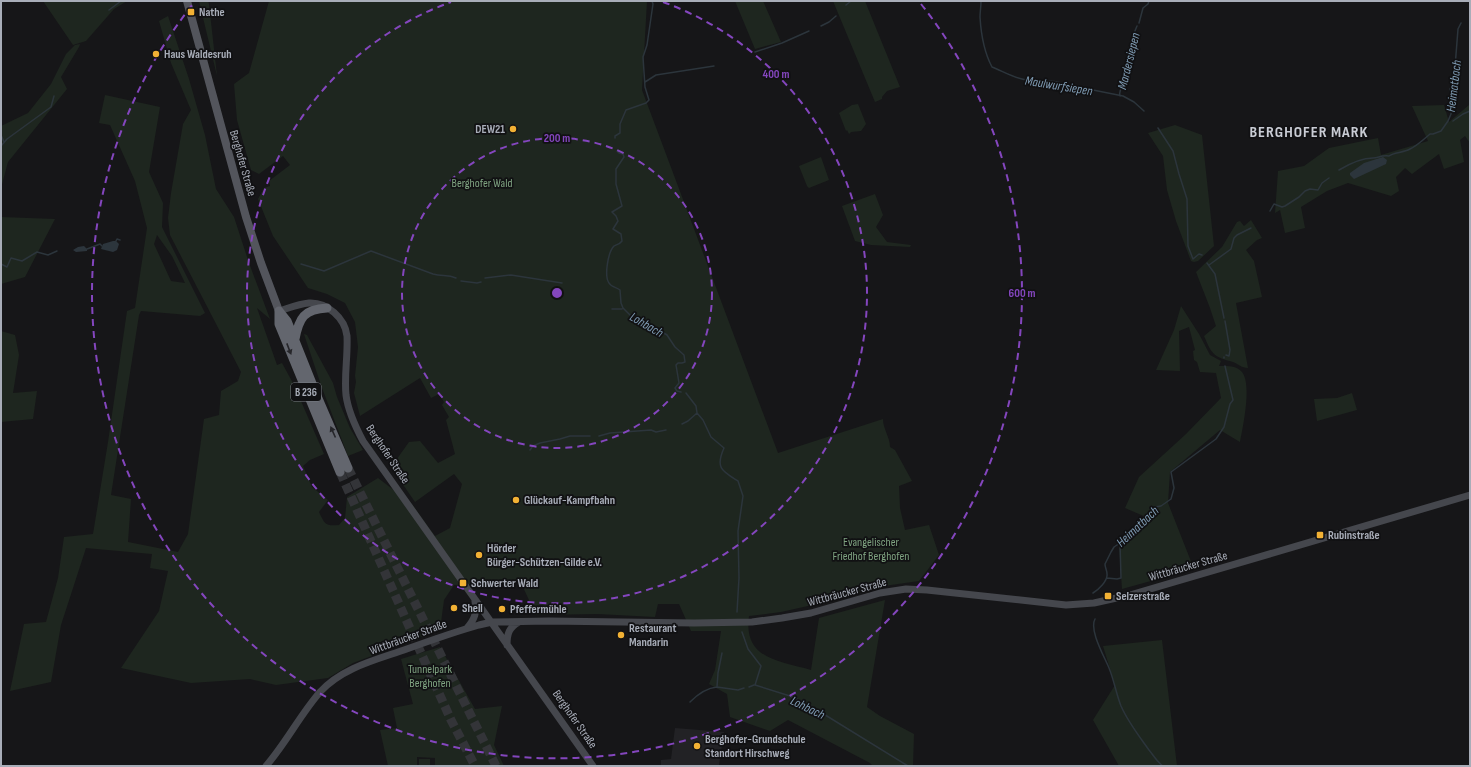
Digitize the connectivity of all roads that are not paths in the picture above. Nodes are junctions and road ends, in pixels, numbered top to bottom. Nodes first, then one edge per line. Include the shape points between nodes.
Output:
1 (188, 2) edge
2 (327, 308) junction
3 (279, 311) junction
4 (295, 339) junction
5 (348, 468) tunnel mouth
6 (340, 472) tunnel mouth
7 (1470, 496) edge
8 (474, 598) junction
9 (492, 622) junction
10 (521, 622) junction
11 (467, 628) junction
12 (507, 645) junction
13 (266, 766) edge
14 (593, 766) edge

1 - 3 main road, Berghofer Straße / B 236 via 244,210
2 - 3 main road, Berghofer Straße via 310,303
2 - 4 highway via 317,308 304,316 299,322
2 - 8 main road, Berghofer Straße via 337,315 346,331 346,397 358,432
3 - 4 highway, B 236
3 -> 6 highway, B 236 via 279,324
5 -> 4 highway, B 236
7 - 10 main road, Wittbräucker Straße via 1094,603 1054,605 906,589 880,593 800,615 762,621
8 - 9 main road, Berghofer Straße
8 - 11 main road via 475,618
9 - 10 main road, Wittbräucker Straße
9 - 11 main road, Wittbräucker Straße
9 - 12 main road, Berghofer Straße
10 - 12 main road via 508,632
11 - 13 main road, Wittbräucker Straße via 354,668 342,675 321,692
12 - 14 main road, Berghofer Straße

